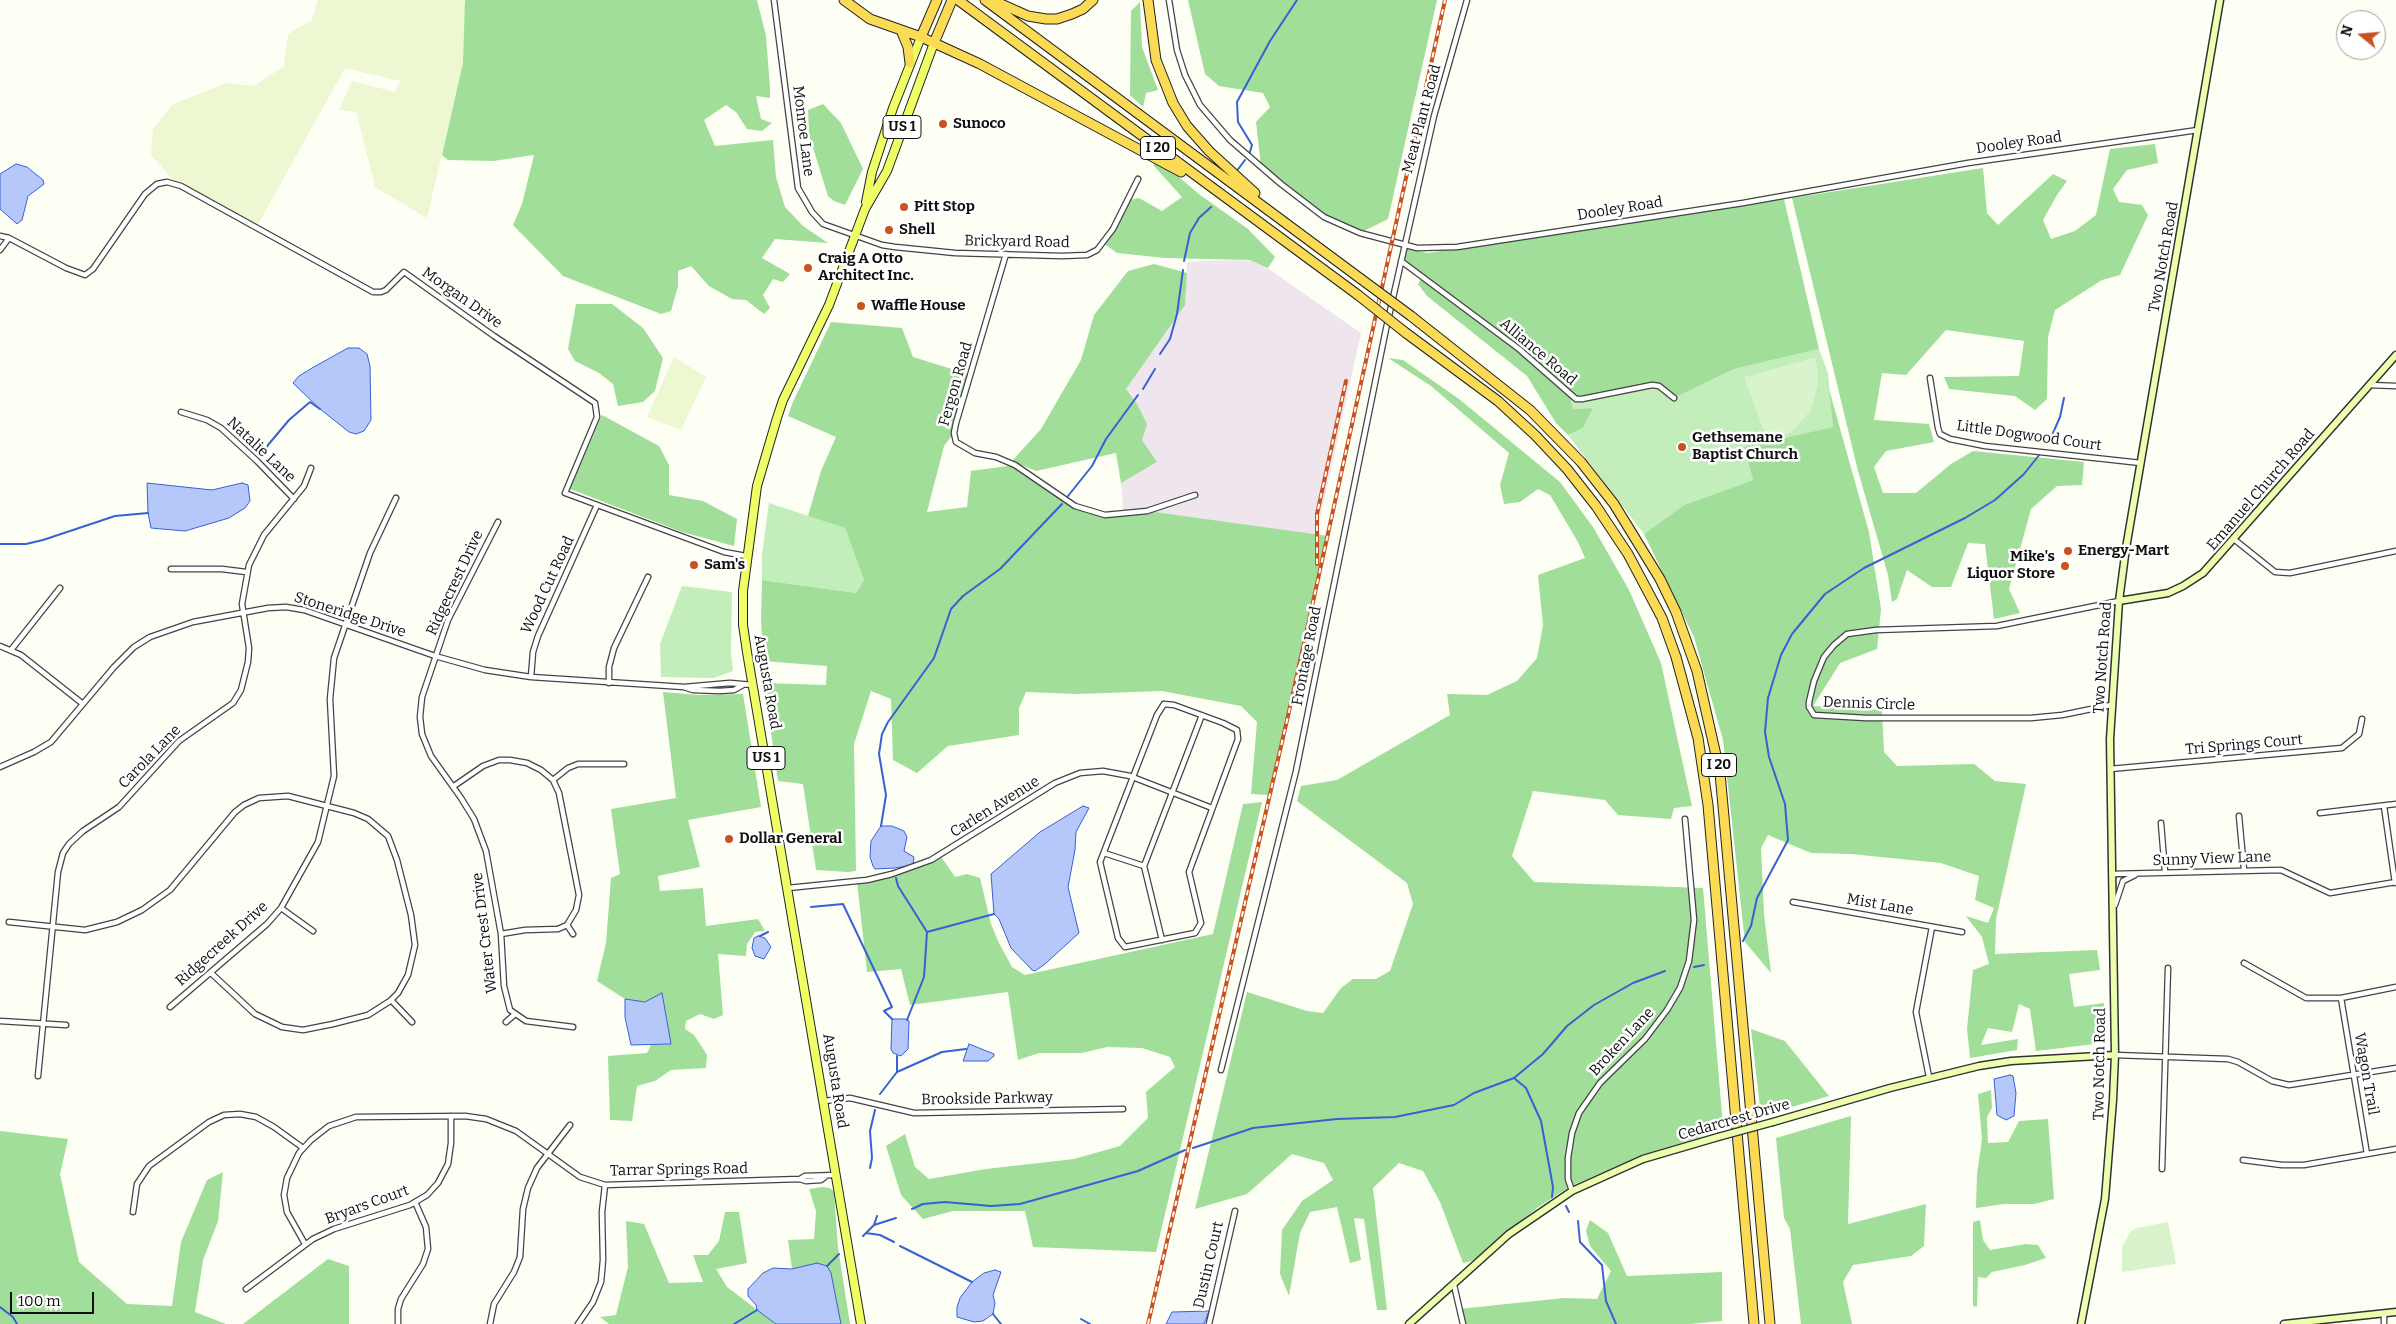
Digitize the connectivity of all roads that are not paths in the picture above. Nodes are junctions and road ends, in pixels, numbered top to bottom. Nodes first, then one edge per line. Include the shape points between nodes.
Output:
1 (774, 0) edge
2 (844, 0) edge
3 (937, 0) edge
4 (958, 0) edge
5 (985, 0) edge
6 (992, 0) edge
7 (1093, 0) edge
8 (1148, 0) edge
9 (1169, 0) edge
10 (1467, 0) edge
11 (2220, 0) edge
12 (951, 4) edge
13 (901, 30) junction
14 (921, 37) junction
15 (934, 43) junction
16 (910, 63) junction
17 (2198, 130) junction
18 (1138, 179) dead end
19 (1210, 187) junction
20 (865, 209) junction
21 (855, 235) junction
22 (0, 236) edge
23 (1306, 237) junction
24 (9, 238) junction
25 (1404, 245) junction
26 (0, 250) edge
27 (1006, 254) junction
28 (1401, 261) junction
29 (2396, 355) edge
30 (1930, 378) dead end
31 (2369, 386) junction
32 (2396, 386) edge
33 (1674, 398) dead end
34 (181, 412) dead end
35 (2141, 463) junction
36 (311, 468) dead end
37 (1196, 496) dead end
38 (396, 498) dead end
39 (294, 499) junction
40 (597, 505) junction
41 (498, 522) dead end
42 (2235, 540) junction
43 (2396, 551) edge
44 (746, 556) junction
45 (171, 569) dead end
46 (246, 572) junction
47 (648, 577) dead end
48 (60, 588) dead end
49 (2119, 601) junction
50 (242, 612) junction
51 (345, 625) junction
52 (0, 646) edge
53 (11, 650) junction
54 (435, 656) junction
55 (531, 677) junction
56 (609, 683) junction
57 (753, 684) junction
58 (83, 704) junction
59 (2111, 705) junction
60 (1202, 715) junction
61 (2362, 719) dead end
62 (624, 764) dead end
63 (0, 767) edge
64 (2110, 769) junction
65 (1133, 777) junction
66 (553, 780) junction
67 (454, 786) junction
68 (1174, 793) junction
69 (2396, 804) edge
70 (2384, 806) junction
71 (327, 807) junction
72 (1212, 808) junction
73 (2320, 813) dead end
74 (2239, 816) dead end
75 (1685, 819) dead end
76 (2161, 823) dead end
77 (1104, 853) junction
78 (1144, 866) junction
79 (2244, 870) junction
80 (2165, 872) junction
81 (2112, 874) junction
82 (2142, 874) junction
83 (2395, 882) edge
84 (788, 888) junction
85 (1793, 902) dead end
86 (281, 908) junction
87 (2113, 915) junction
88 (8, 922) dead end
89 (567, 925) junction
90 (53, 927) junction
91 (1932, 927) junction
92 (313, 931) dead end
93 (1962, 932) dead end
94 (501, 934) junction
95 (573, 934) dead end
96 (1162, 940) junction
97 (2244, 963) dead end
98 (2168, 968) dead end
99 (211, 973) junction
100 (2396, 987) edge
101 (2340, 998) junction
102 (391, 1000) junction
103 (170, 1007) dead end
104 (514, 1015) junction
105 (0, 1021) edge
106 (412, 1022) dead end
107 (506, 1022) dead end
108 (44, 1025) junction
109 (66, 1025) dead end
110 (573, 1027) dead end
111 (2115, 1055) junction
112 (2165, 1056) junction
113 (2396, 1068) edge
114 (1221, 1070) dead end
115 (38, 1076) dead end
116 (2354, 1076) junction
117 (1929, 1078) junction
118 (824, 1101) junction
119 (1123, 1109) dead end
120 (451, 1116) junction
121 (570, 1125) dead end
122 (303, 1148) junction
123 (2396, 1149) edge
124 (548, 1154) junction
125 (2367, 1154) junction
126 (2243, 1160) dead end
127 (2162, 1169) dead end
128 (836, 1175) junction
129 (605, 1185) junction
130 (1572, 1191) junction
131 (415, 1202) junction
132 (1235, 1211) dead end
133 (133, 1212) dead end
134 (305, 1244) junction
135 (1454, 1285) junction
136 (246, 1289) dead end
137 (2396, 1312) edge
138 (2384, 1314) junction
139 (398, 1324) edge
140 (490, 1324) edge
141 (578, 1324) edge
142 (861, 1324) edge
143 (1209, 1324) edge
144 (1409, 1324) edge
145 (1463, 1324) edge
146 (1754, 1324) edge
147 (1770, 1324) edge
148 (2081, 1324) edge
149 (2284, 1324) edge
150 (2384, 1324) edge

1 - 21 street, Monroe Lane via 798,188 812,212 824,224
2 - 13 highway via 870,19
3 - 14 highway, Augusta Road / US 1
4 - 19 highway, I 20
5 - 23 highway, I 20
6 - 7 highway via 1028,16 1057,19 1083,9
8 - 23 highway via 1158,66 1170,97 1187,126 1234,175
9 - 25 street, Dooley Road via 1176,50 1185,75 1200,105 1216,126 1318,213 1360,233
10 - 25 street, Meat Plant Road via 1434,116
11 - 17 street, Two Notch Road
12 - 15 highway, Augusta Road / US 1
13 - 14 highway
13 - 16 highway
14 - 15 highway
14 - 16 main road, Augusta Road / US 1
15 - 19 highway via 980,64
15 - 20 main road, Augusta Road / US 1 via 887,171
16 - 20 main road, Augusta Road / US 1 via 872,172
17 - 25 street, Dooley Road via 1968,163 1810,193 1464,246 1423,249
17 - 35 street, Two Notch Road
18 - 27 street, Brickyard Road via 1113,229 1093,253 1062,256
19 - 146 highway, I 20, bridge via 1498,401 1535,435 1596,506 1628,554 1658,611 1676,657 1698,738 1708,805
20 - 21 main road, Augusta Road / US 1
21 - 27 street, Brickyard Road via 895,247
21 - 44 main road, Augusta Road / US 1 via 829,305 783,400 774,426 757,486
22 - 24 street, Morgan Drive
23 - 147 highway, I 20, bridge via 1523,404 1581,462 1614,504 1660,579 1676,612 1697,671 1720,772
24 - 26 street
24 - 40 street, Morgan Drive via 85,275 93,269 145,194 157,184 167,182 181,186 372,292 386,290 404,272 595,403 597,418 566,493
25 - 28 street, Frontage Road
27 - 37 street, Fergon Road via 956,423 956,442 975,453 1015,465 1075,506 1098,513 1136,513
28 - 33 street, Alliance Road via 1519,349 1576,399 1652,384
28 - 114 street, Frontage Road via 1296,772
29 - 31 street, Emanuel Church Road
30 - 35 street, Little Dogwood Court via 1938,428 1940,434 1950,439 1985,446
31 - 32 street
31 - 42 street, Emanuel Church Road
34 - 39 street, Natalie Lane via 221,428
35 - 49 street, Two Notch Road
36 - 39 street, Carola Lane via 304,486
38 - 51 street, Ridgecreek Drive via 370,553
39 - 46 street, Carola Lane via 264,535
40 - 44 street, Morgan Drive via 724,552
40 - 55 street, Wood Cut Road via 538,636
41 - 54 street, Ridgecrest Drive via 448,620
42 - 43 street via 2275,572 2290,573
42 - 49 street, Emanuel Church Road via 2203,573 2183,586 2168,593
44 - 57 main road, Augusta Road / US 1 via 743,625
45 - 46 street
46 - 50 street, Carola Lane
47 - 56 street via 614,648
48 - 53 street
49 - 59 street, Two Notch Road
49 - 59 street, Dennis Circle via 1997,626 1847,634 1824,657 1809,702 1814,715 1866,718 2031,718
50 - 51 street, Stoneridge Drive via 292,607
50 - 58 street, Stoneridge Drive via 177,626 150,637 127,653
50 - 90 street, Carola Lane via 249,648 241,690 222,713 179,741 119,807 82,831 69,844 58,872
51 - 54 street, Stoneridge Drive
51 - 71 street, Ridgecreek Drive via 336,649 331,678 334,776
52 - 53 street
53 - 58 street
54 - 55 street, Stoneridge Drive via 484,670
54 - 67 street, Water Crest Drive via 422,697 422,734 431,756
55 - 56 street, Stoneridge Drive
56 - 57 street, Stoneridge Drive via 684,688
57 - 84 main road, Augusta Road / US 1
58 - 63 street, Stoneridge Drive via 51,742
59 - 64 street, Two Notch Road
60 - 65 street via 1164,704
60 - 68 street
60 - 72 street via 1237,730 1238,739
61 - 64 street, Tri Springs Court via 2359,734 2342,748
62 - 66 street via 578,764
64 - 81 street, Two Notch Road
65 - 68 street, Carlen Avenue
65 - 77 street
65 - 84 street, Carlen Avenue via 1103,771 1080,773 1055,783 940,856 862,881
66 - 67 street via 532,764 504,760 483,766
66 - 89 street via 565,814 580,895
67 - 94 street, Water Crest Drive via 474,819 486,851
68 - 72 street, Carlen Avenue
68 - 78 street
69 - 70 street
70 - 73 street
70 - 83 street
71 - 86 street, Ridgecreek Drive via 318,842
71 - 90 street via 288,796 265,797 249,802 235,812 179,882 157,901 107,926 85,930
71 - 102 street via 368,819 388,836 398,860 415,945 408,975
72 - 96 street via 1190,872 1201,923 1195,933
74 - 79 street
75 - 130 street, Broken Lane via 1694,920 1689,962 1680,988 1667,1010 1645,1039 1600,1083 1579,1113 1568,1158 1568,1179
76 - 80 street
77 - 78 street
77 - 96 street via 1100,862 1118,938 1125,947
78 - 96 street
79 - 80 street, Sunny View Lane
79 - 83 street, Sunny View Lane via 2281,870 2330,893
80 - 82 street, Sunny View Lane
81 - 82 street, Sunny View Lane
81 - 87 street, Two Notch Road
82 - 87 street via 2122,881
84 - 118 main road, Augusta Road / US 1
85 - 91 street, Mist Lane
86 - 92 street
86 - 99 street, Ridgecreek Drive
87 - 111 street, Two Notch Road
88 - 90 street
89 - 94 street via 553,930
89 - 95 street
90 - 108 street, Carola Lane
91 - 93 street, Mist Lane
91 - 117 street via 1916,1012
94 - 104 street, Water Crest Drive via 504,986
97 - 101 street via 2306,998
98 - 112 street
99 - 102 street via 255,1014 282,1027 303,1030 333,1024 368,1015
99 - 103 street, Ridgecreek Drive
100 - 101 street
101 - 116 street, Wagon Trail
102 - 106 street
104 - 107 street
104 - 110 street via 534,1023
105 - 108 street
108 - 109 street
108 - 115 street, Carola Lane
111 - 112 street
111 - 117 street, Cedarcrest Drive via 2011,1061
111 - 148 street, Two Notch Road via 2106,1199
112 - 116 street via 2228,1059 2272,1081 2289,1085
112 - 127 street
113 - 116 street
116 - 125 street, Wagon Trail
117 - 130 street, Cedarcrest Drive, bridge via 1643,1159
118 - 119 street, Brookside Parkway via 850,1098 914,1113
118 - 128 main road, Augusta Road / US 1
120 - 122 street, Tarrar Springs Road via 356,1117 329,1126
120 - 124 street, Tarrar Springs Road via 496,1122 516,1131
120 - 131 street, Bryars Court via 450,1154 446,1169 434,1187
121 - 124 street
122 - 133 street via 256,1117 224,1115 209,1122 149,1166 136,1189
122 - 134 street, Tarrar Springs Road via 287,1178 284,1195 289,1218
123 - 125 street
124 - 129 street, Tarrar Springs Road via 580,1177
124 - 140 street via 528,1188 518,1262 494,1304
125 - 126 street via 2304,1165
128 - 129 street, Tarrar Springs Road via 806,1181
128 - 142 main road, Augusta Road / US 1
129 - 141 street via 601,1282 593,1302
130 - 135 street, Cedarcrest Drive via 1509,1234
131 - 134 street, Bryars Court via 334,1229
131 - 139 street via 426,1227 428,1249 423,1264 401,1299
132 - 143 street, Dustin Court
134 - 136 street, Bryars Court
135 - 144 street, Cedarcrest Drive
135 - 145 street
137 - 138 street
138 - 149 street
138 - 150 street

